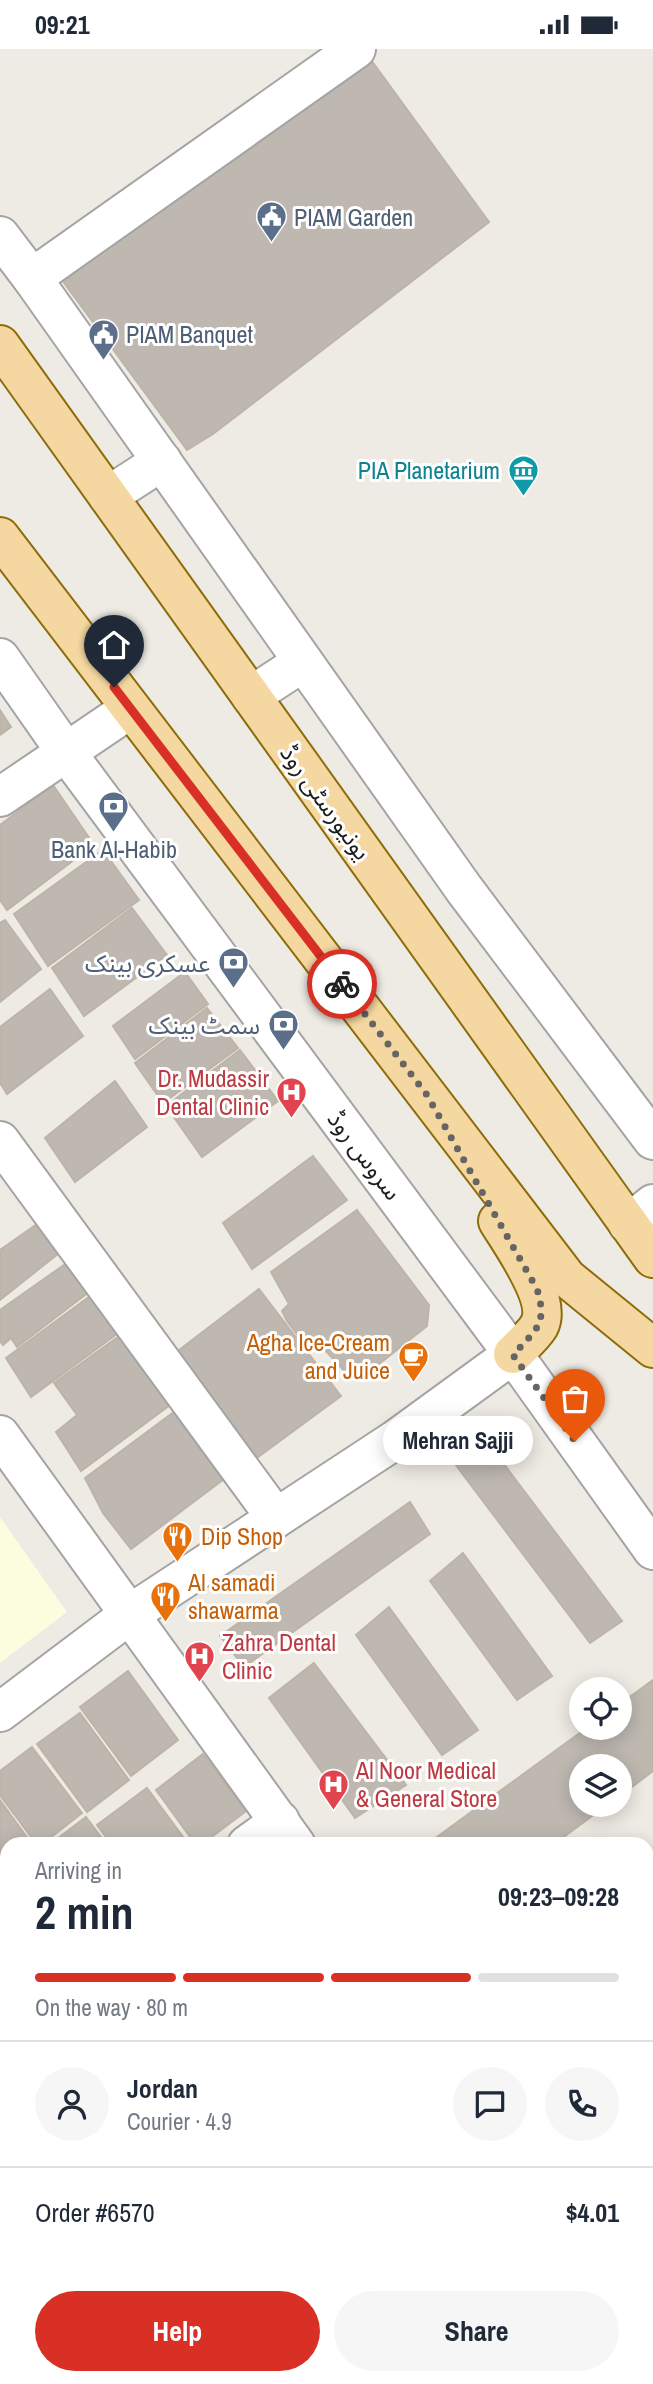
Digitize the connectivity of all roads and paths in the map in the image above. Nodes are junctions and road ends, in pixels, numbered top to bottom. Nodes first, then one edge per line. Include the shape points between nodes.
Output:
1 (356, 49) edge
2 (0, 236) edge
3 (32, 278) junction
4 (0, 345) edge
5 (162, 461) junction
6 (108, 496) junction
7 (0, 537) edge
8 (0, 658) edge
9 (303, 662) junction
10 (251, 697) junction
11 (130, 709) junction
12 (66, 752) junction
13 (0, 797) edge
14 (427, 1095) junction
15 (653, 1140) edge
16 (0, 1141) edge
17 (640, 1214) edge
18 (653, 1258) edge
19 (653, 1348) edge
20 (513, 1355) junction
21 (0, 1435) edge
22 (276, 1518) junction
23 (653, 1550) edge
24 (130, 1614) junction
25 (0, 1712) edge
26 (288, 1833) edge

1 - 3 street
2 - 3 street
3 - 5 street
4 - 6 main road, یونیورسٹی روڈ
5 - 6 street
5 - 9 street
6 - 10 main road, یونیورسٹی روڈ
7 - 11 main road
8 - 12 street, سروس روڈ
9 - 10 street
9 - 15 street via 464,889
10 - 17 main road, یونیورسٹی روڈ
11 - 12 street
11 - 14 main road
12 - 13 street
12 - 20 street, سروس روڈ
14 - 19 main road via 568,1278
14 - 20 main road via 537,1289 543,1308 540,1325
16 - 22 street
17 - 18 main road, یونیورسٹی روڈ
20 - 22 street
20 - 23 street, سروس روڈ
21 - 24 street
22 - 24 street
24 - 25 street
24 - 26 street

